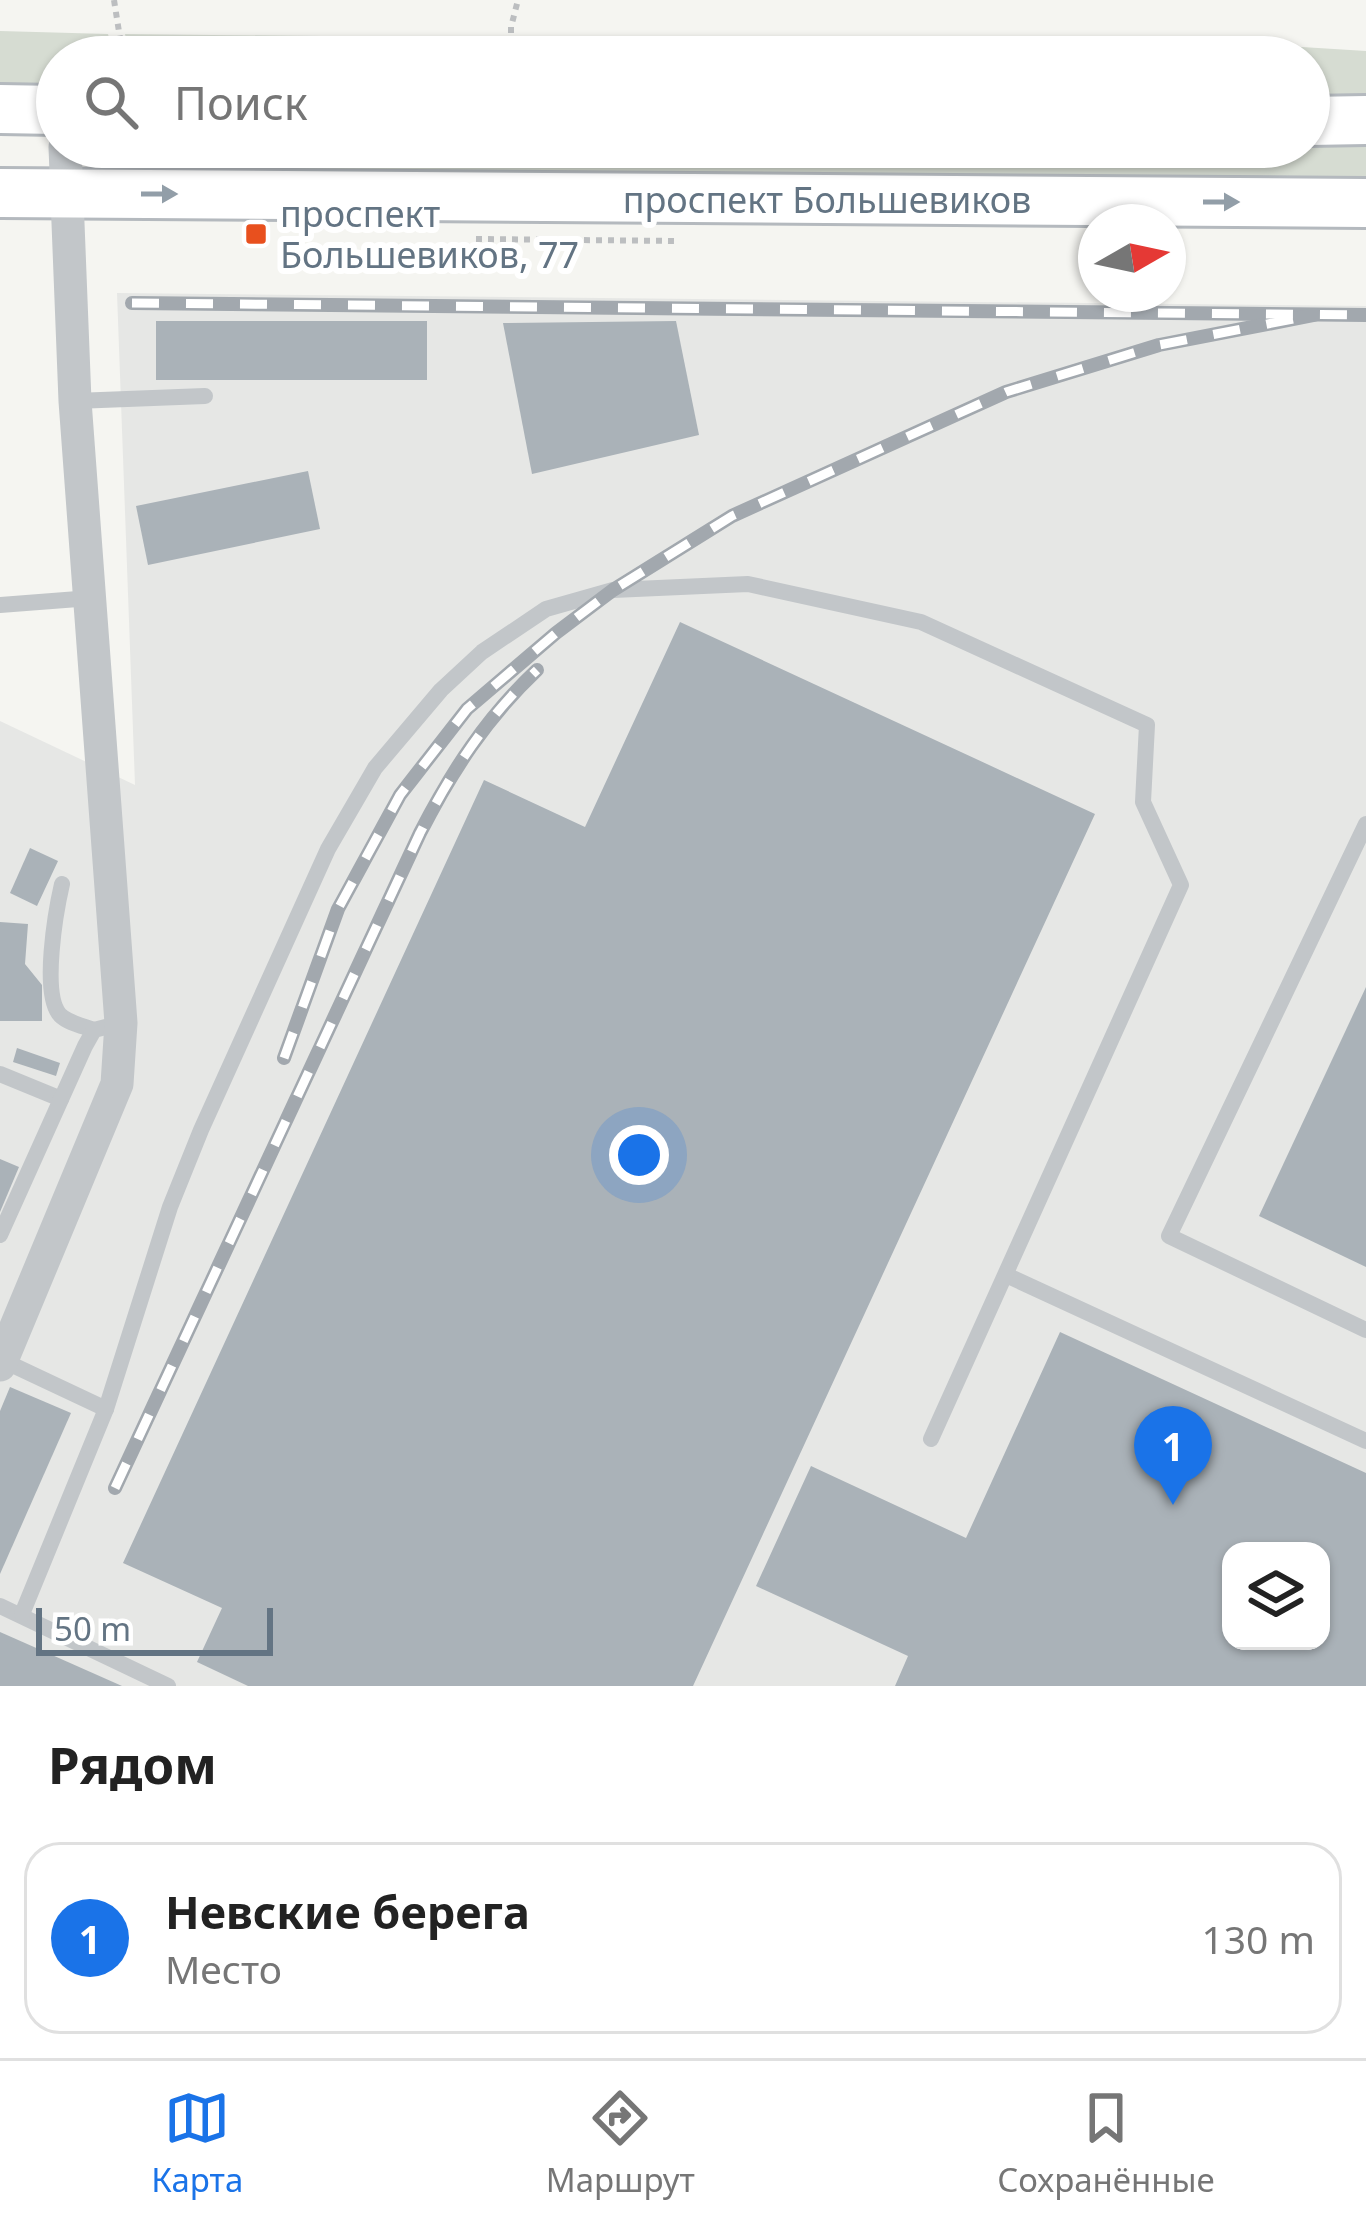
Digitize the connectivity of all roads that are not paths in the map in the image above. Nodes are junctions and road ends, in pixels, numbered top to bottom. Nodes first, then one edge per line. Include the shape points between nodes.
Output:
1 (0, 109) edge
2 (36, 110) edge
3 (1366, 120) edge
4 (1330, 121) edge
5 (65, 170) edge
6 (0, 193) edge
7 (1366, 203) edge
8 (205, 396) dead end
9 (75, 401) junction
10 (91, 598) junction
11 (0, 605) edge
12 (1366, 824) edge
13 (62, 884) dead end
14 (107, 1027) junction
15 (0, 1074) edge
16 (61, 1099) junction
17 (0, 1235) edge
18 (1006, 1275) junction
19 (1366, 1330) edge
20 (1, 1362) edge
21 (106, 1409) junction
22 (931, 1439) dead end
23 (1366, 1441) edge
24 (0, 1606) edge
25 (22, 1614) junction
26 (168, 1686) edge

1 - 2 main road
3 - 4 main road
5 - 6 main road, проспект Большевиков
5 -> 7 main road, проспект Большевиков
5 - 9 street
8 - 9 lane
9 - 10 street
10 - 11 lane
10 - 14 street
12 - 19 lane via 1169,1235
13 - 14 lane via 51,938 55,1007 64,1019
14 - 16 lane
14 - 20 street via 117,1084
15 - 16 lane
16 - 17 lane
18 - 21 lane via 1181,885 1143,802 1147,725 921,622 748,584 614,590 546,609 482,652 375,768 328,850 201,1130
18 - 22 lane
18 - 23 lane
20 - 21 lane
21 - 25 lane
24 - 25 lane
25 - 26 lane

